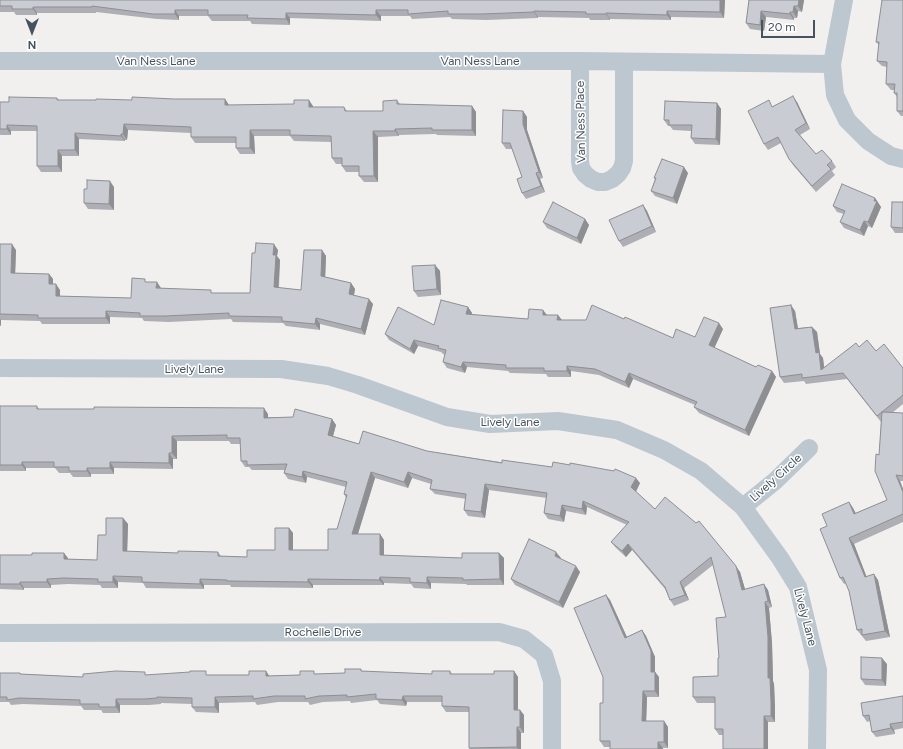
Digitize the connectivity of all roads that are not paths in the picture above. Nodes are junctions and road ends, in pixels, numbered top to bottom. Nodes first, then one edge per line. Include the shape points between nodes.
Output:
1 (844, 0) edge
2 (0, 61) edge
3 (580, 61) junction
4 (624, 62) junction
5 (832, 64) junction
6 (903, 159) edge
7 (0, 368) edge
8 (809, 448) dead end
9 (743, 507) junction
10 (0, 633) edge
11 (552, 749) edge
12 (817, 749) edge

1 - 5 street
2 - 3 street, Van Ness Lane
3 - 4 street, Van Ness Lane
3 - 4 street, Van Ness Place via 581,168 591,179 598,182 612,179 622,168 624,161
4 - 5 street, Van Ness Lane
5 - 6 street via 835,95 847,120 868,141 891,156
7 - 9 street, Lively Lane via 281,369 328,376 447,417 490,424 558,421 617,430 664,450 701,471
8 - 9 street, Lively Circle
9 - 12 street, Lively Lane via 798,587 818,670
10 - 11 street, Rochelle Drive via 499,632 524,639 544,655 552,681

